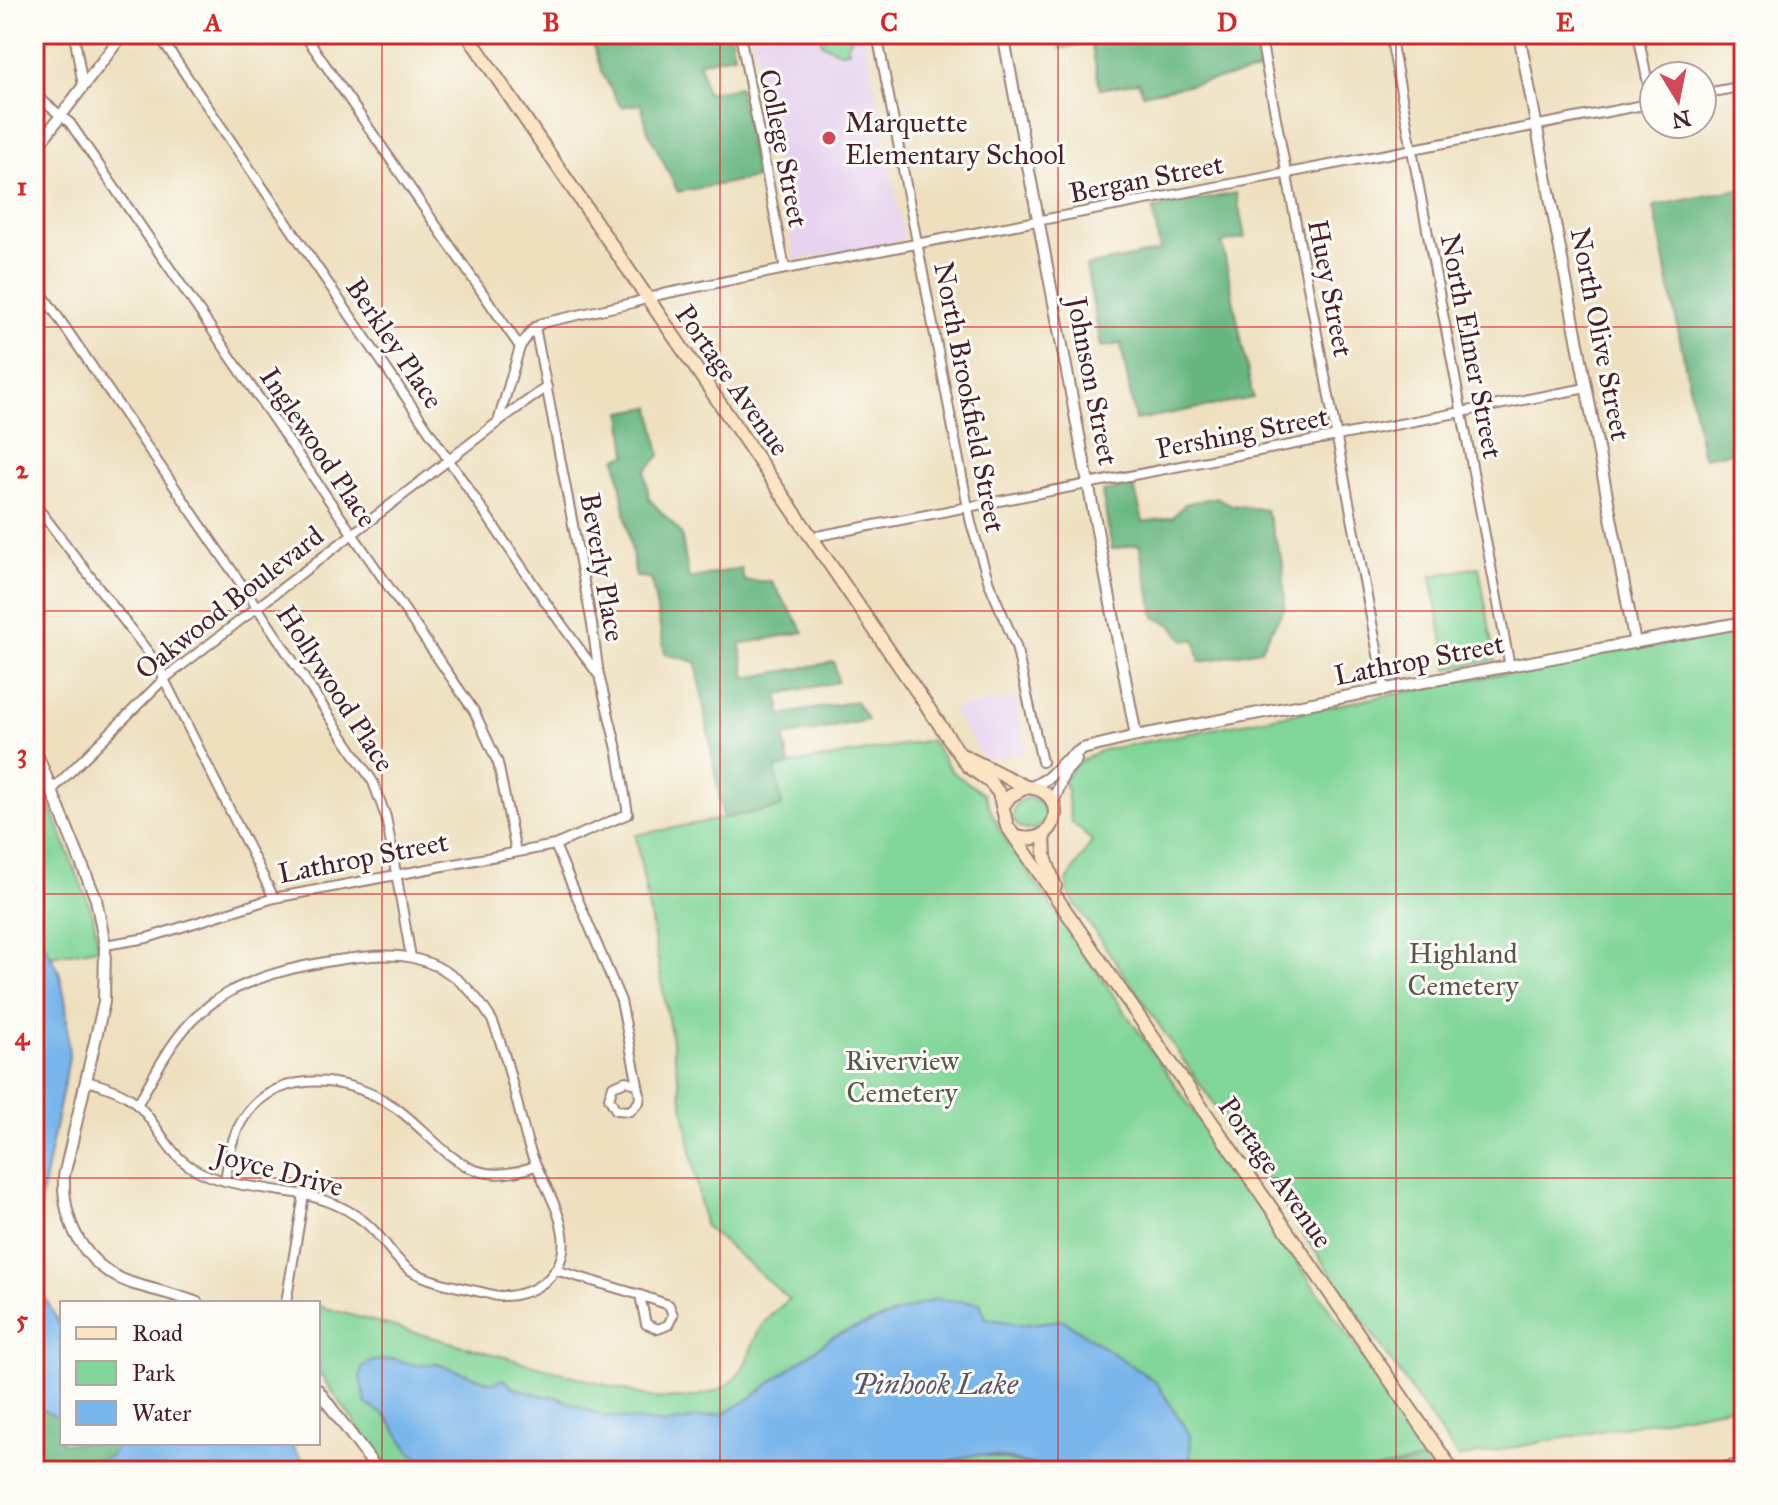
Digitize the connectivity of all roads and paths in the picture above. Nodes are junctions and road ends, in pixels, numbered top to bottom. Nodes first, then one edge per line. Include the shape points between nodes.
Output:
1 (74, 34) edge
2 (123, 34) edge
3 (158, 34) edge
4 (304, 34) edge
5 (467, 34) edge
6 (740, 34) edge
7 (877, 34) edge
8 (1003, 34) edge
9 (1260, 34) edge
10 (1390, 34) edge
11 (1519, 34) edge
12 (1638, 34) edge
13 (1644, 60) edge
14 (83, 86) junction
15 (1744, 86) edge
16 (1718, 91) edge
17 (34, 94) edge
18 (1638, 107) edge
19 (62, 115) junction
20 (1536, 126) junction
21 (1412, 149) junction
22 (34, 151) edge
23 (1287, 173) junction
24 (1038, 221) junction
25 (917, 245) junction
26 (785, 269) junction
27 (34, 282) edge
28 (648, 299) junction
29 (535, 327) junction
30 (520, 347) junction
31 (547, 387) junction
32 (1586, 388) junction
33 (1462, 412) junction
34 (498, 422) junction
35 (1336, 436) junction
36 (449, 460) junction
37 (1088, 484) junction
38 (34, 503) edge
39 (967, 507) junction
40 (352, 534) junction
41 (812, 537) junction
42 (257, 607) junction
43 (1744, 622) edge
44 (1635, 643) junction
45 (1510, 667) junction
46 (599, 675) junction
47 (164, 679) junction
48 (1385, 691) junction
49 (1136, 736) junction
50 (1104, 744) junction
51 (34, 747) edge
52 (959, 753) junction
53 (1042, 762) dead end
54 (1029, 787) junction
55 (53, 789) junction
56 (1053, 803) junction
57 (1003, 806) junction
58 (628, 814) joint
59 (1044, 835) junction
60 (1017, 837) junction
61 (555, 845) junction
62 (516, 852) junction
63 (396, 875) junction
64 (274, 898) junction
65 (1060, 900) junction
66 (105, 945) junction
67 (411, 957) junction
68 (86, 1081) junction
69 (636, 1084) dead end
70 (137, 1105) junction
71 (535, 1166) junction
72 (225, 1181) junction
73 (304, 1195) junction
74 (555, 1270) junction
75 (640, 1295) junction
76 (191, 1301) edge
77 (286, 1301) edge
78 (320, 1393) edge
79 (1744, 1463) edge
80 (378, 1471) edge
81 (1453, 1471) edge
82 (1704, 1471) edge

1 - 14 street
2 - 14 street
3 - 36 street, Berkley Place
4 - 30 street
5 - 28 main road, Portage Avenue
6 - 26 street, College Street
7 - 25 street, North Brookfield Street
8 - 24 street, Johnson Street
9 - 23 street, Huey Street
10 - 21 street, North Elmer Street
11 - 20 street, North Olive Street
12 - 13 street
14 - 19 street
15 - 16 street
17 - 19 street, Inglewood Place
18 - 20 street, Bergan Street
19 - 22 street
19 - 40 street, Inglewood Place
20 - 21 street, Bergan Street
20 - 32 street, North Olive Street
21 - 23 street, Bergan Street
21 - 33 street, North Elmer Street
23 - 24 street, Bergan Street
23 - 35 street, Huey Street
24 - 25 street, Bergan Street
24 - 37 street, Johnson Street
25 - 26 street, Bergan Street
25 - 39 street, North Brookfield Street
26 - 28 street, Bergan Street
27 - 42 street, Hollywood Place
28 - 29 street
28 - 41 main road, Portage Avenue
29 - 30 street
29 - 31 street, Beverly Place
30 - 34 street
31 - 34 street
31 - 46 street, Beverly Place
32 - 33 street, Pershing Street
32 - 44 street, North Olive Street
33 - 35 street, Pershing Street
33 - 45 street, North Elmer Street
34 - 36 street, Oakwood Boulevard
35 - 37 street, Pershing Street
35 - 48 street, Huey Street
36 - 40 street, Oakwood Boulevard
36 - 46 street, Berkley Place
37 - 39 street, Pershing Street
37 - 49 street, Johnson Street
38 - 47 street
39 - 41 street, Pershing Street
39 - 53 street, North Brookfield Street via 982,564 1020,658
40 - 42 street, Oakwood Boulevard
40 - 62 street, Inglewood Place via 474,711 498,763
41 - 52 main road, Portage Avenue
42 - 47 street, Oakwood Boulevard
42 - 63 street, Hollywood Place via 373,782 386,817
43 - 44 street, Lathrop Street
44 - 45 street, Lathrop Street
45 - 48 street, Lathrop Street
46 - 58 street, Beverly Place
47 - 55 street, Oakwood Boulevard
47 - 64 street
48 - 49 street, Lathrop Street
49 - 50 street, Lathrop Street
50 - 54 street, Lathrop Street via 1082,749
50 - 56 street, Lathrop Street via 1072,763
51 - 55 street
52 - 54 main road, Portage Avenue
52 - 57 main road, Portage Avenue via 996,789
54 - 56 main road via 1044,792
54 - 57 main road
55 - 66 street via 96,899
56 - 59 main road via 1054,820
57 - 60 main road via 1005,821
58 - 61 street, Lathrop Street
59 - 60 main road
59 - 65 main road, Portage Avenue via 1045,857
60 - 65 main road, Portage Avenue
61 - 62 street, Lathrop Street
61 - 69 street via 621,1001
62 - 63 street, Lathrop Street
63 - 64 street, Lathrop Street
63 - 67 street, Hollywood Place
64 - 66 street, Lathrop Street via 147,938
65 - 81 main road, Portage Avenue
66 - 68 street via 104,1002
67 - 70 street via 368,956 268,975 232,990 183,1030
67 - 71 street via 462,982 484,1006
68 - 70 street, Joyce Drive
68 - 76 street via 64,1176 65,1205 76,1237 93,1259 118,1277
70 - 72 street, Joyce Drive via 176,1155
71 - 72 street via 499,1174 477,1170 385,1100 317,1080 286,1085 251,1109 232,1142
71 - 74 street via 563,1227 563,1249
72 - 73 street, Joyce Drive
73 - 74 street, Joyce Drive via 337,1205 365,1222 400,1262 425,1277 508,1297 538,1287
73 - 77 street
74 - 75 street
75 - 75 street via 648,1326 668,1325 673,1315 669,1305
78 - 80 street
79 - 82 street

